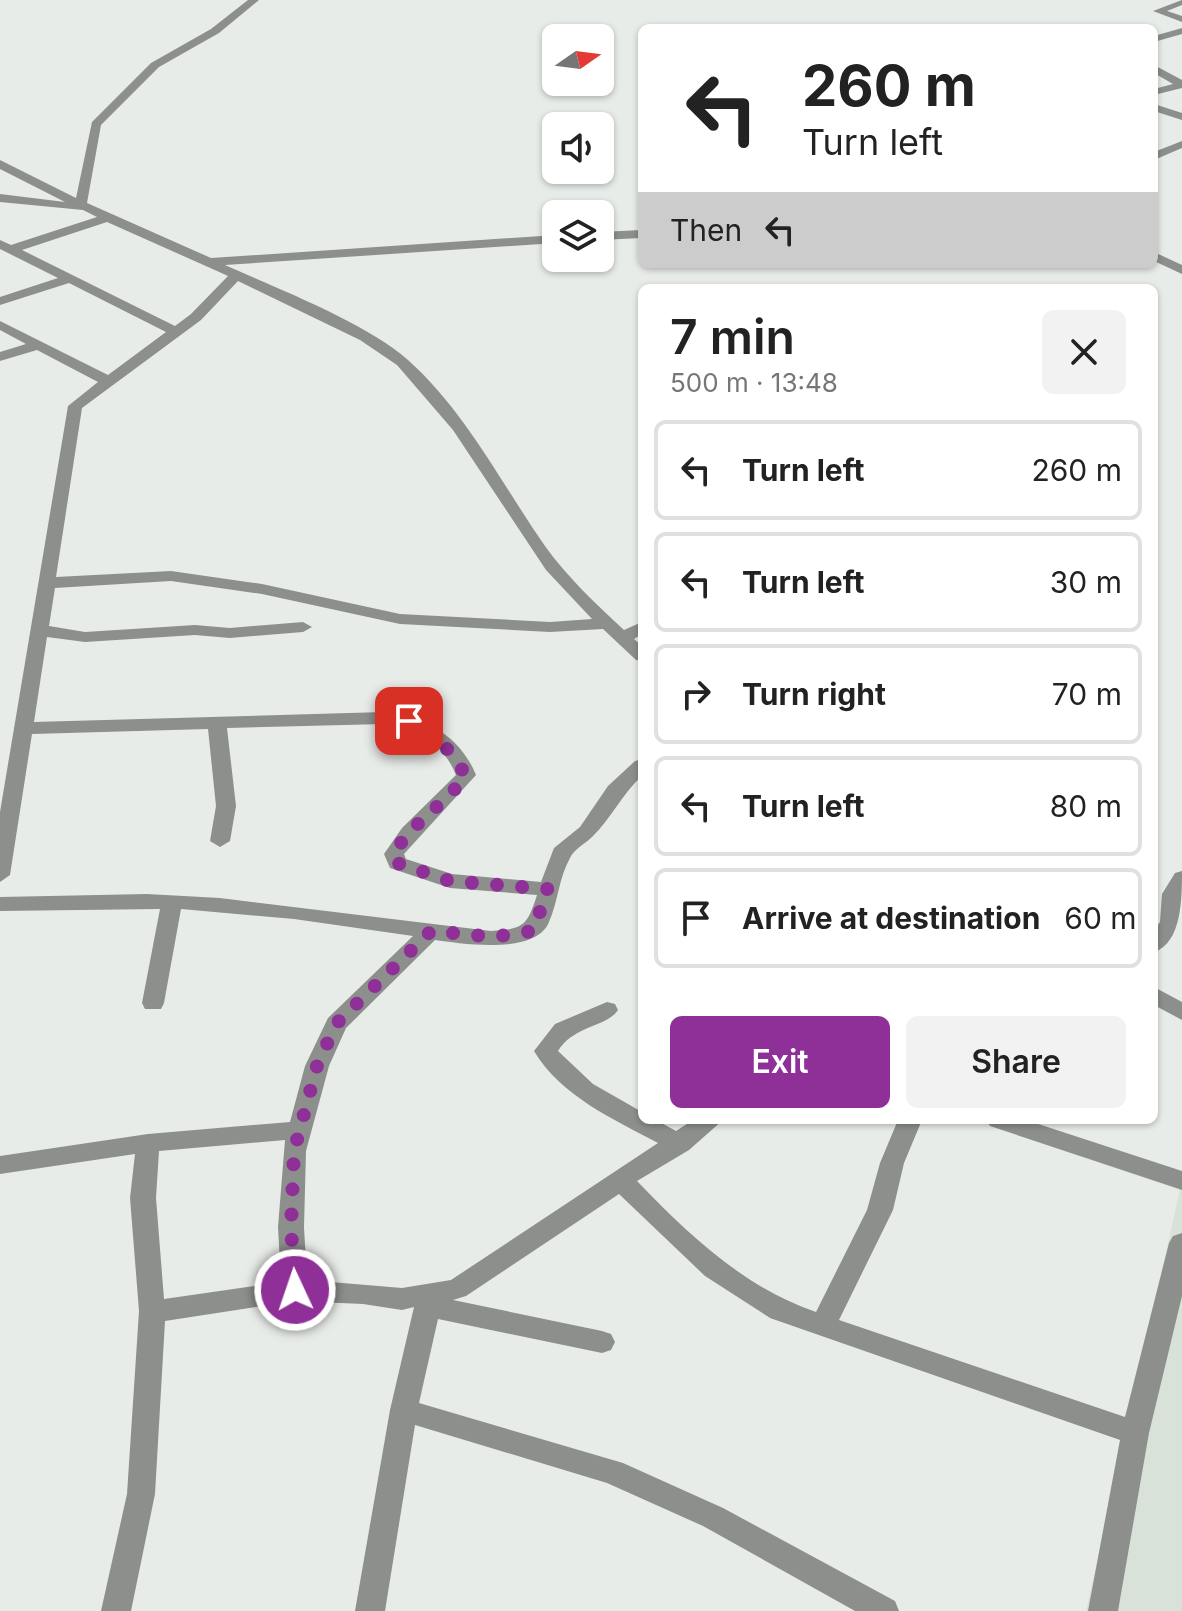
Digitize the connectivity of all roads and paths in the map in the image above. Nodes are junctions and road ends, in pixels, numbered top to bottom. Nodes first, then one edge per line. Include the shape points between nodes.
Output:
1 (254, 0) edge
2 (1182, 2) edge
3 (1182, 19) edge
4 (1182, 31) edge
5 (1158, 38) edge
6 (1158, 70) edge
7 (1158, 91) edge
8 (1158, 108) edge
9 (1182, 117) edge
10 (1182, 144) edge
11 (1158, 154) edge
12 (0, 164) edge
13 (0, 198) edge
14 (80, 207) junction
15 (106, 218) junction
16 (638, 234) edge
17 (614, 235) edge
18 (542, 240) edge
19 (6, 246) edge
20 (1158, 258) edge
21 (208, 262) junction
22 (1182, 270) edge
23 (237, 274) junction
24 (69, 279) junction
25 (0, 301) edge
26 (0, 325) edge
27 (176, 332) junction
28 (37, 345) junction
29 (0, 357) edge
30 (106, 380) junction
31 (49, 583) junction
32 (605, 624) junction
33 (303, 627) dead end
34 (638, 629) edge
35 (39, 630) junction
36 (623, 638) junction
37 (638, 652) edge
38 (217, 723) junction
39 (25, 728) junction
40 (638, 769) edge
41 (220, 841) dead end
42 (0, 875) edge
43 (1182, 878) edge
44 (548, 889) junction
45 (172, 903) junction
46 (0, 904) edge
47 (431, 931) junction
48 (1158, 940) edge
49 (1158, 997) edge
50 (153, 1003) dead end
51 (607, 1010) dead end
52 (1182, 1012) edge
53 (638, 1119) edge
54 (646, 1124) edge
55 (706, 1124) edge
56 (909, 1124) edge
57 (1010, 1124) edge
58 (298, 1130) junction
59 (148, 1143) junction
60 (680, 1144) junction
61 (0, 1165) edge
62 (622, 1181) junction
63 (1182, 1181) edge
64 (1182, 1243) edge
65 (295, 1290) junction
66 (429, 1301) junction
67 (152, 1311) junction
68 (823, 1325) junction
69 (602, 1342) dead end
70 (404, 1410) junction
71 (1135, 1433) junction
72 (116, 1611) edge
73 (370, 1611) edge
74 (884, 1611) edge
75 (1103, 1611) edge

1 - 14 street via 215,31 155,65 96,124
2 - 3 street via 1158,10
4 - 5 street
6 - 7 street via 1182,85
8 - 9 street
10 - 11 street
12 - 14 street
13 - 14 street
14 - 15 street
15 - 19 street
15 - 21 street
16 - 17 street
18 - 21 street
19 - 24 street
20 - 22 street
21 - 23 street
23 - 27 street
23 - 32 street via 368,339 408,367 436,399 542,553
24 - 25 street
24 - 27 street
26 - 28 street
27 - 30 street
28 - 29 street
28 - 30 street
30 - 31 street via 75,406
31 - 32 street via 171,576 262,589 400,619 550,627
31 - 35 street
32 - 36 street
33 - 35 street via 85,637
34 - 36 street
35 - 39 street
36 - 37 street
38 - 39 street
38 - 41 street via 226,815
38 - 44 street via 384,718 430,730 466,775 400,843 394,854 397,863 450,881
39 - 42 street
40 - 44 street via 615,790 587,831 561,853
43 - 48 street via 1173,894 1171,923
44 - 47 street via 533,931 494,937
45 - 46 street
45 - 47 street via 334,915
45 - 50 street
47 - 58 street via 336,1024
49 - 52 street
51 - 53 street via 563,1028 546,1051 575,1082
54 - 60 street
55 - 60 street
56 - 68 street via 875,1223
57 - 63 street
58 - 59 street
58 - 65 street via 291,1227
59 - 61 street
59 - 67 street via 143,1198
60 - 62 street
62 - 66 street via 457,1289
62 - 68 street via 664,1226 740,1290
64 - 71 street
65 - 66 street
65 - 67 street
66 - 69 street
66 - 70 street
67 - 72 street via 141,1494
68 - 71 street
70 - 73 street
70 - 74 street via 613,1472 713,1517
71 - 75 street

